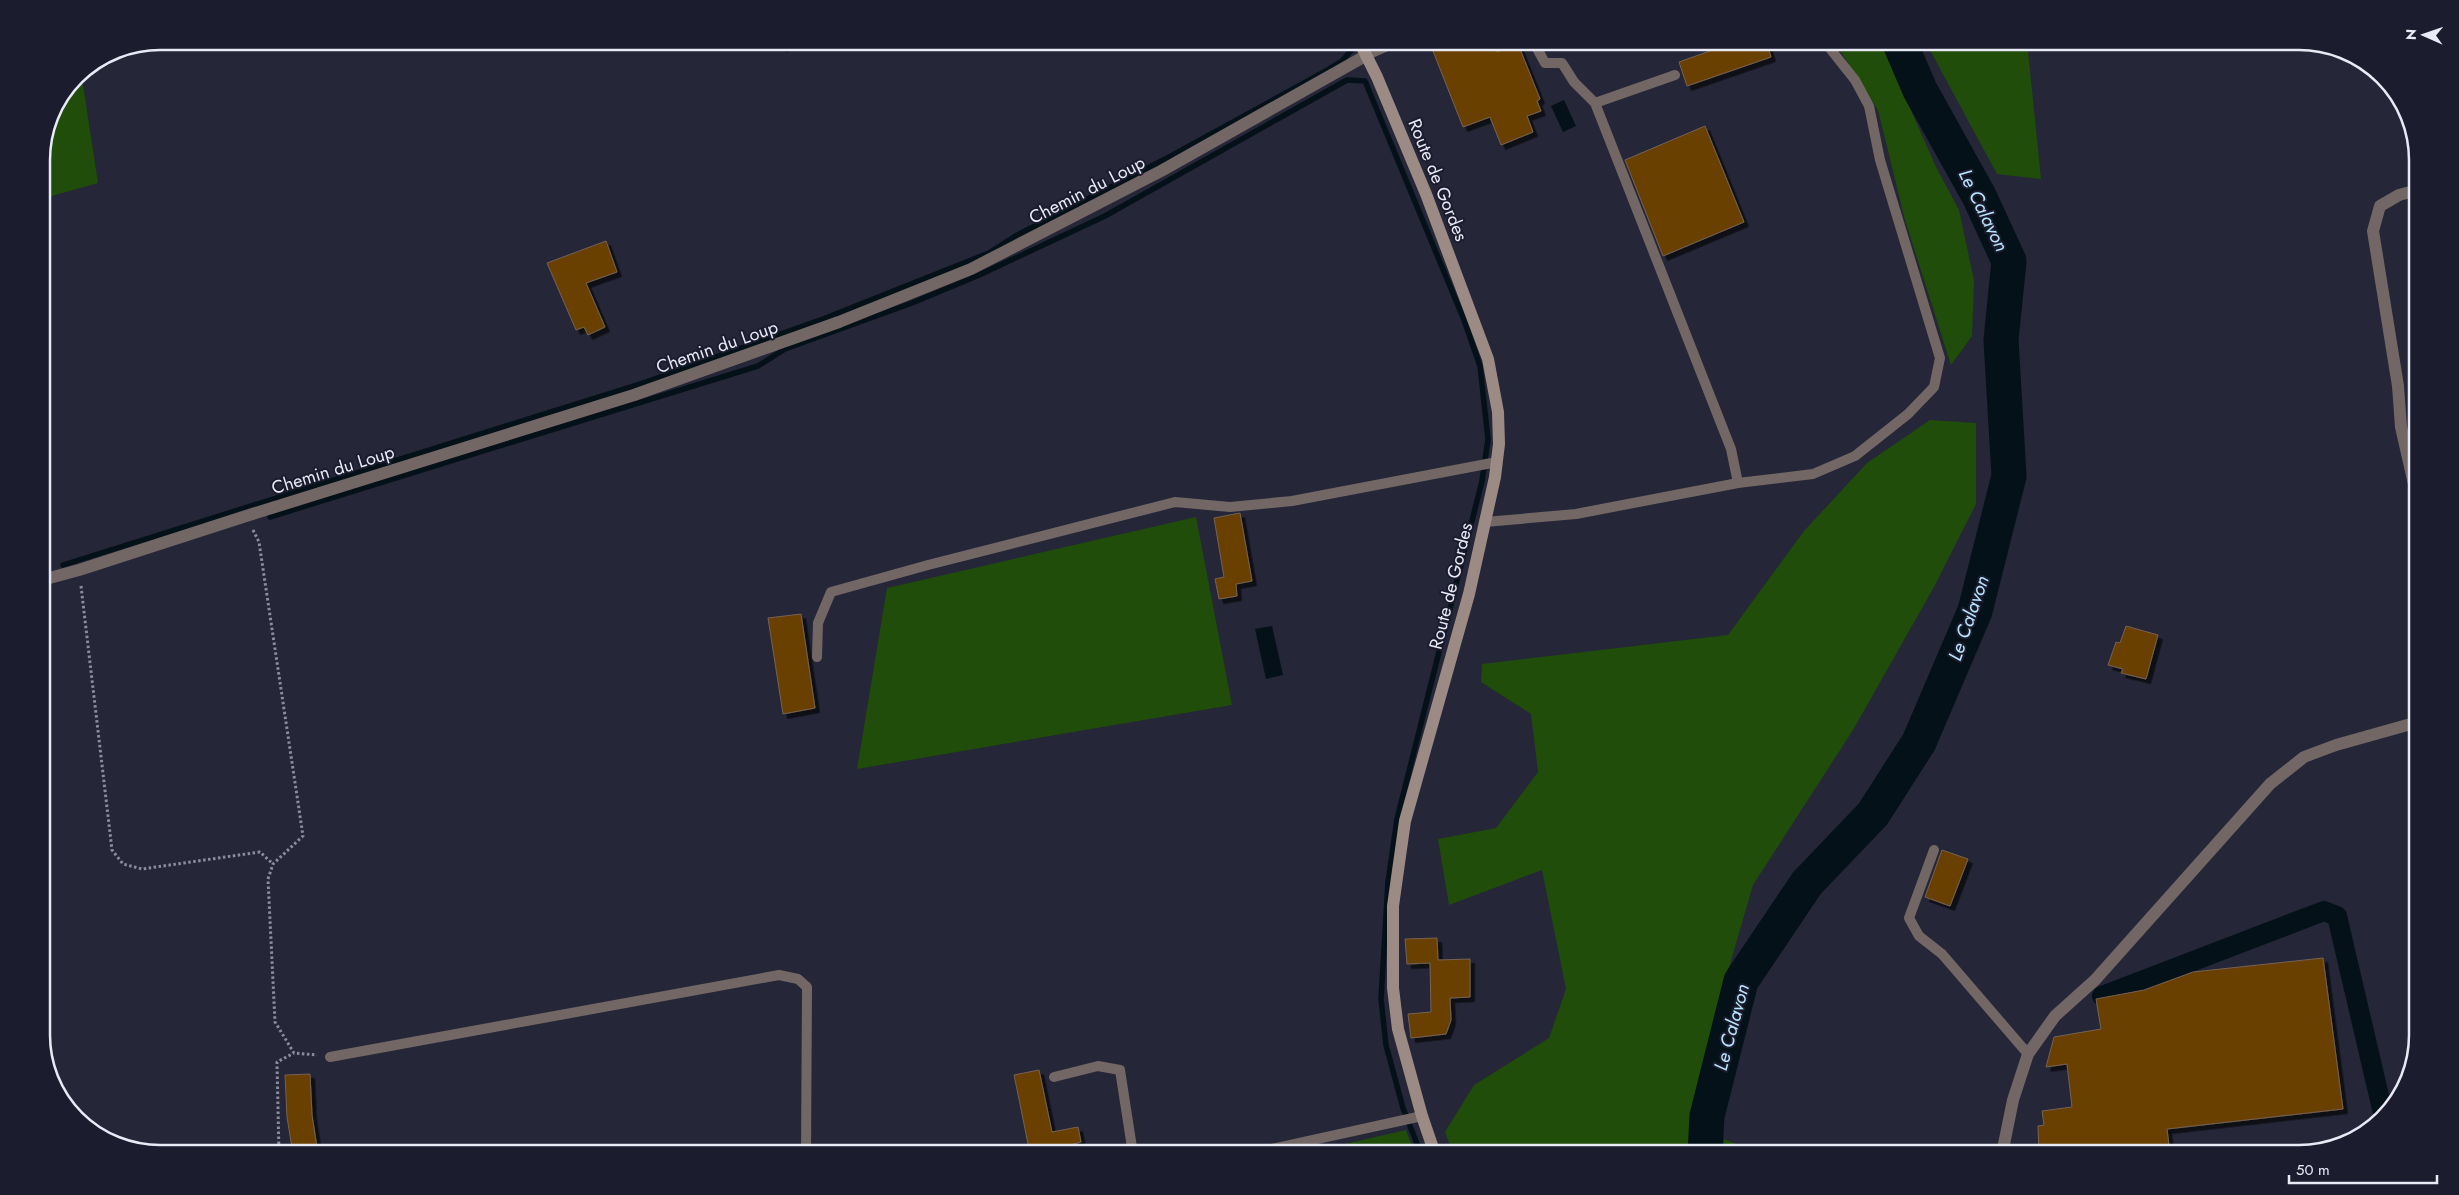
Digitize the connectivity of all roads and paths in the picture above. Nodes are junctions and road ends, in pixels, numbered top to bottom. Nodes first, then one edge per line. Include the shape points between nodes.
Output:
1 (1364, 50) edge
2 (1378, 50) edge
3 (1538, 50) edge
4 (1831, 50) edge
5 (1367, 55) junction
6 (1675, 75) dead end
7 (1594, 103) junction
8 (2409, 192) edge
9 (1497, 462) junction
10 (2409, 462) edge
11 (1738, 483) junction
12 (246, 516) junction
13 (1485, 522) junction
14 (79, 570) junction
15 (50, 578) edge
16 (817, 657) dead end
17 (2409, 725) edge
18 (1934, 850) dead end
19 (273, 864) junction
20 (294, 1053) junction
21 (2028, 1054) junction
22 (330, 1056) joint
23 (1054, 1077) dead end
24 (1422, 1116) junction
25 (279, 1145) edge
26 (806, 1145) edge
27 (1132, 1145) edge
28 (1290, 1145) edge
29 (1432, 1145) edge
30 (2004, 1145) edge

1 - 5 street, Route de Gordes
2 - 5 lane
3 - 7 lane via 1545,63 1562,63
4 - 11 lane via 1855,80 1869,106 1880,160 1940,358 1934,387 1908,414 1855,456 1813,474
5 - 9 street, Route de Gordes via 1426,194 1488,359 1498,412
5 - 12 street, Chemin du Loup via 1161,171 971,270 839,322 634,395
6 - 7 lane
7 - 11 lane via 1731,449
8 - 10 street via 2380,206 2372,231
9 - 13 street, Route de Gordes
9 - 16 lane via 1292,501 1230,508 1175,502 831,592 818,623
11 - 13 lane via 1576,514
12 - 14 street, Chemin du Loup
12 - 19 path via 259,542 303,836
13 - 24 street, Route de Gordes via 1469,594 1405,821 1393,906 1393,988 1398,1029
14 - 15 street, Chemin du Loup
14 - 19 path via 112,850 123,864 142,869 260,852
17 - 21 street via 2304,757 2270,784 2095,980 2055,1016
18 - 21 lane via 1909,918 1919,936 1942,954
19 - 20 path via 268,879 275,1022
20 - 22 path
20 - 25 path via 277,1062
21 - 30 street via 2013,1100
22 - 26 lane via 779,975 798,979 807,987
23 - 27 lane via 1098,1066 1120,1070
24 - 28 lane
24 - 29 street, Route de Gordes

